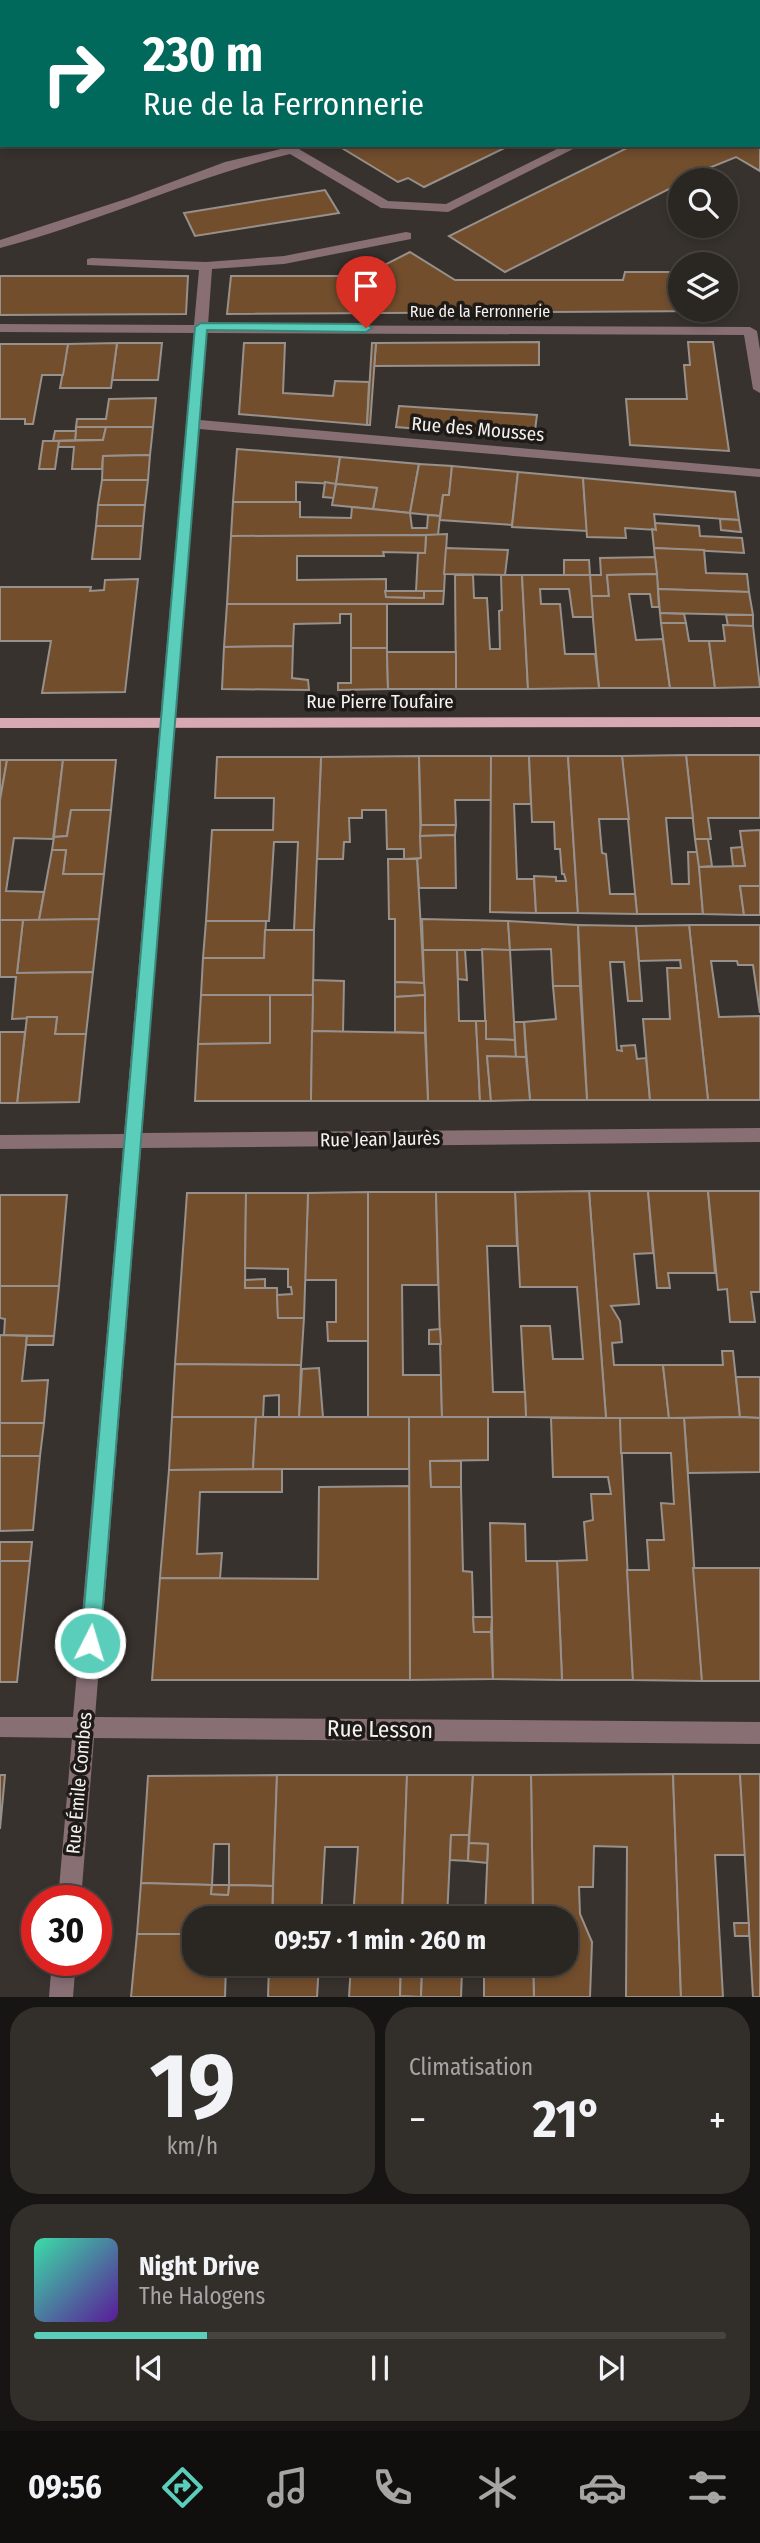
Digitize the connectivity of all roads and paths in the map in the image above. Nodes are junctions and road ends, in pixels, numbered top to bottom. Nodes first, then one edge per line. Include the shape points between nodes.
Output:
1 (571, 147) edge
2 (287, 148) edge
3 (406, 236) dead end
4 (0, 244) edge
5 (92, 262) dead end
6 (206, 266) junction
7 (201, 327) junction
8 (0, 328) edge
9 (760, 389) edge
10 (193, 424) junction
11 (760, 472) edge
12 (167, 722) junction
13 (760, 722) edge
14 (0, 723) edge
15 (760, 1135) edge
16 (132, 1141) junction
17 (0, 1142) edge
18 (83, 1726) junction
19 (0, 1727) edge
20 (760, 1733) edge
21 (70, 1885) edge
22 (63, 1976) edge
23 (61, 1997) edge

1 - 2 street via 447,208 385,205
2 - 4 street
3 - 6 street via 284,260
5 - 6 street
6 - 7 street, Rue Émile Combes
7 - 8 street, Rue de la Ferronnerie
7 - 9 street, Rue de la Ferronnerie via 750,331
7 - 10 street, Rue Émile Combes
10 - 11 street, Rue des Mousses
10 - 12 street, Rue Émile Combes
12 - 13 main road, Rue Pierre Toufaire
12 - 14 main road, Rue Pierre Toufaire
12 - 16 street, Rue Émile Combes
15 - 16 street, Rue Jean Jaurès
16 - 17 street, Rue Jean Jaurès
16 - 18 street, Rue Émile Combes
18 - 19 street, Rue Lesson
18 - 20 street, Rue Lesson
18 - 21 street, Rue Émile Combes
22 - 23 street

